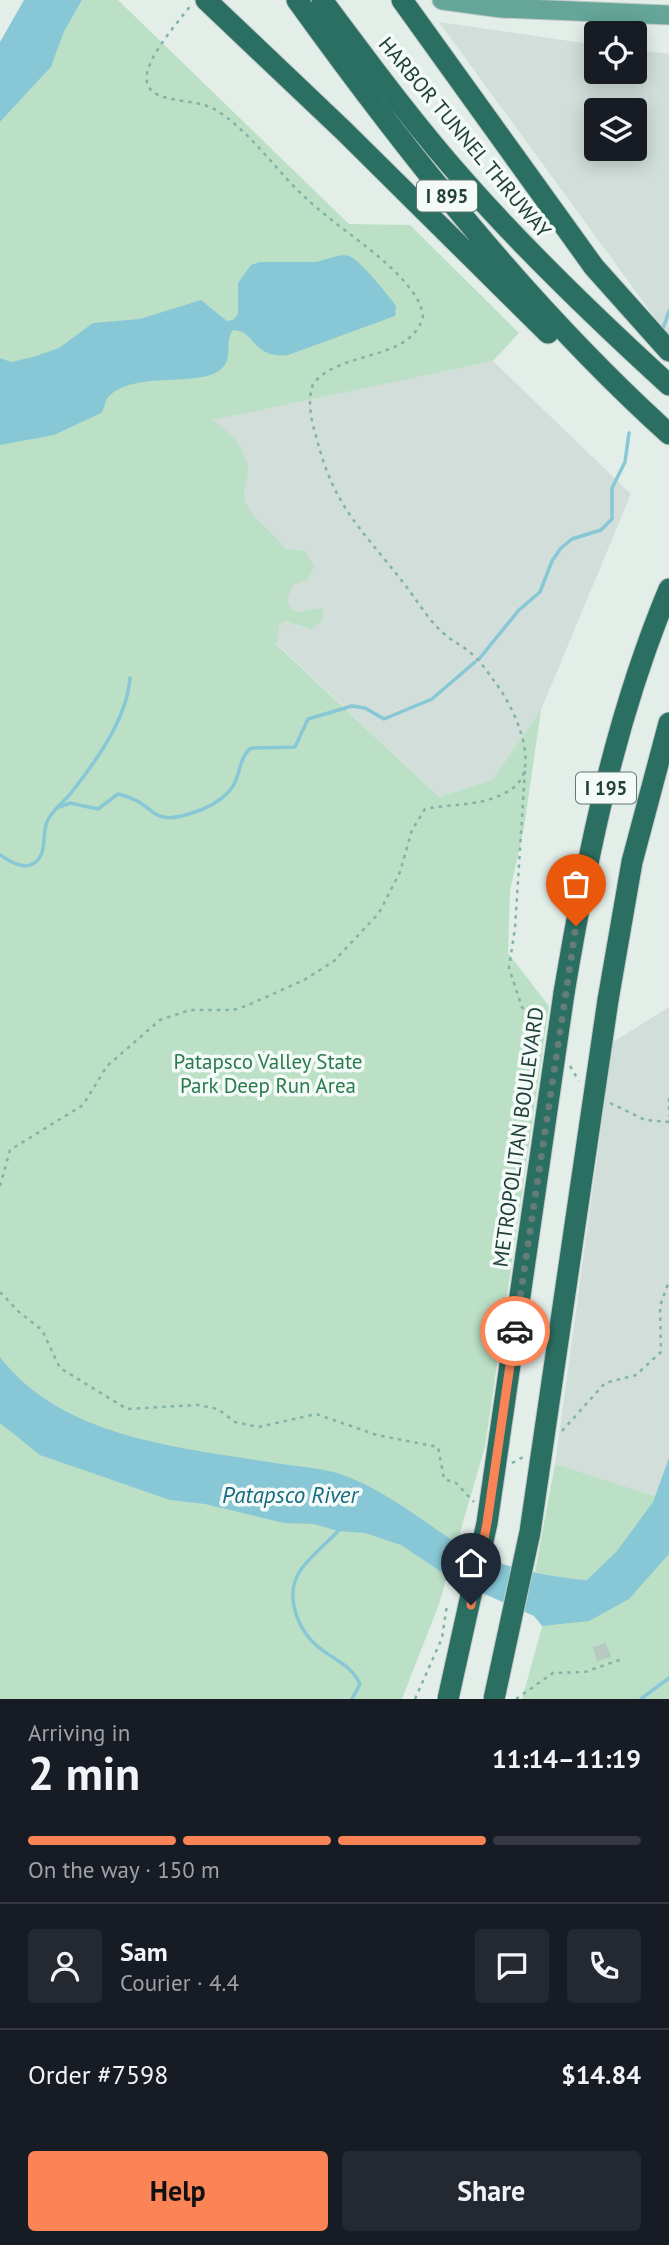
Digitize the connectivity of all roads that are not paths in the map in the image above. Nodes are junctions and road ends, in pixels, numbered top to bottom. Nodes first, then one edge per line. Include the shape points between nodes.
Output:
1 (206, 0) edge
2 (297, 0) edge
3 (322, 0) edge
4 (402, 0) edge
5 (442, 0) edge
6 (669, 15) edge
7 (669, 351) edge
8 (611, 380) junction
9 (669, 385) edge
10 (669, 434) edge
11 (669, 589) edge
12 (669, 723) edge
13 (448, 1699) edge
14 (494, 1699) edge

1 - 8 highway via 570,354
2 - 8 highway, I 895 via 407,148 527,290
3 - 9 highway, HARBOR TUNNEL THRUWAY / I 895 via 466,183 538,262
4 - 7 highway via 594,267
5 - 6 main road via 501,8
8 - 10 highway, I 895
11 - 13 highway, METROPOLITAN BOULEVARD / I 195, bridge via 614,752 590,851 564,993 487,1523
12 - 14 highway, I 195, bridge via 632,862 607,1000 530,1532

